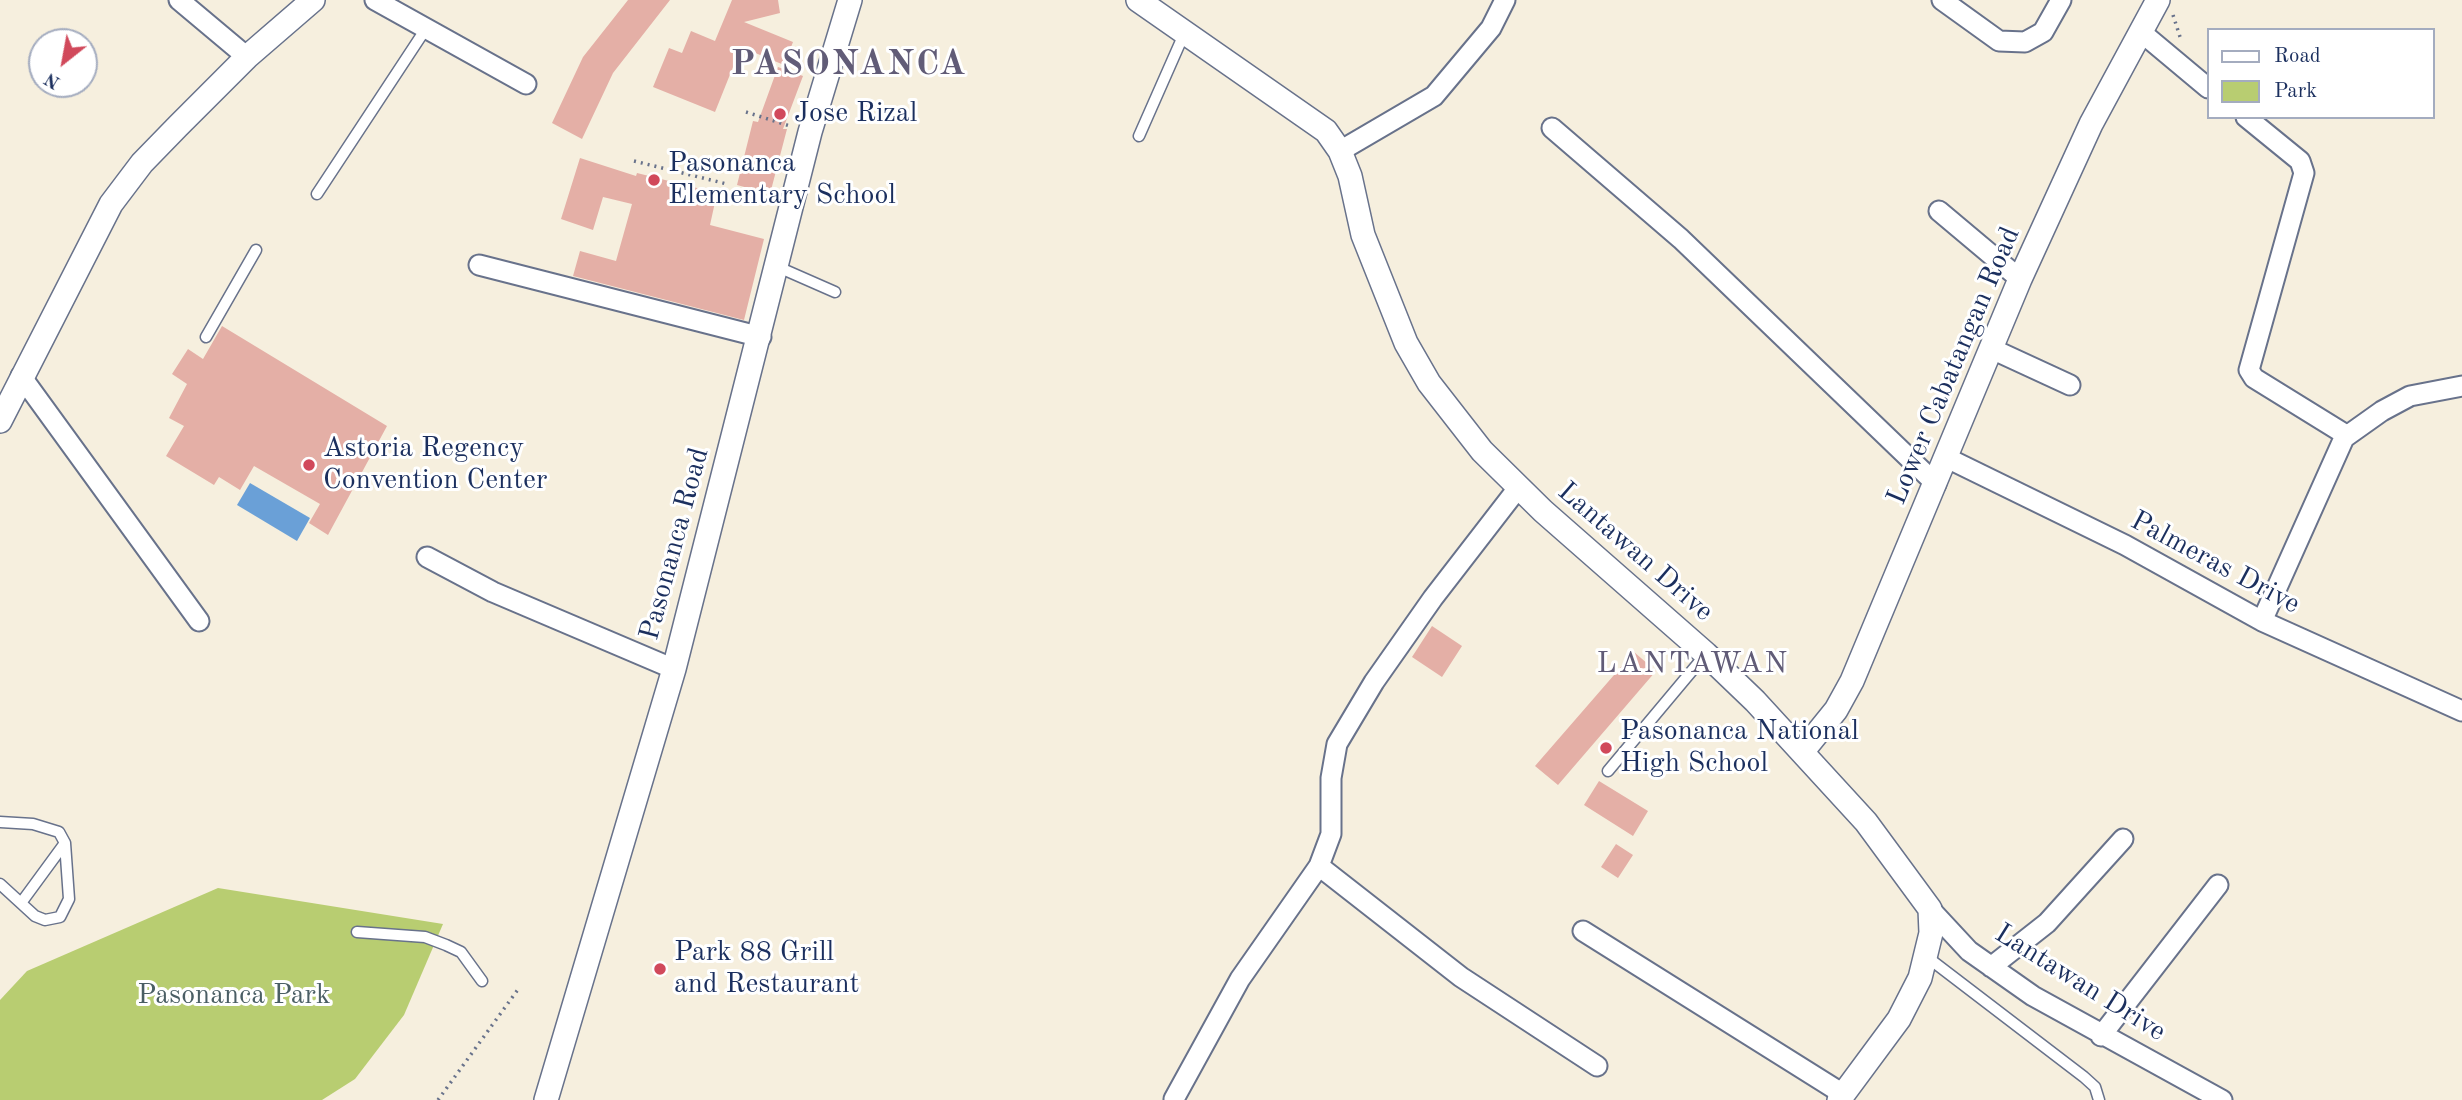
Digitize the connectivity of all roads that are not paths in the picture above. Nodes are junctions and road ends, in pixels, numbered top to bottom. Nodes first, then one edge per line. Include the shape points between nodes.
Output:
1 (179, 0) edge
2 (313, 0) edge
3 (375, 0) edge
4 (850, 0) edge
5 (1138, 0) edge
6 (1505, 0) edge
7 (1942, 0) edge
8 (2060, 0) edge
9 (2158, 0) edge
10 (425, 30) junction
11 (2141, 32) junction
12 (1184, 33) junction
13 (247, 57) junction
14 (526, 84) dead end
15 (2206, 86) edge
16 (2248, 119) edge
17 (1552, 128) dead end
18 (1139, 136) dead end
19 (1340, 151) junction
20 (317, 194) dead end
21 (1939, 211) dead end
22 (256, 250) dead end
23 (479, 265) dead end
24 (778, 267) junction
25 (2020, 279) junction
26 (835, 292) dead end
27 (206, 337) dead end
28 (761, 337) junction
29 (1992, 349) junction
30 (21, 376) junction
31 (2070, 385) dead end
32 (2462, 386) edge
33 (0, 421) edge
34 (2344, 438) junction
35 (1945, 457) junction
36 (1936, 484) junction
37 (1518, 488) junction
38 (427, 557) dead end
39 (199, 621) dead end
40 (2262, 621) junction
41 (1706, 654) junction
42 (674, 669) junction
43 (2462, 711) edge
44 (1802, 752) junction
45 (1608, 771) dead end
46 (0, 822) edge
47 (2123, 839) dead end
48 (65, 843) junction
49 (1319, 866) junction
50 (0, 884) edge
51 (2218, 885) dead end
52 (21, 903) junction
53 (1930, 909) junction
54 (1583, 930) dead end
55 (358, 932) dead end
56 (1926, 957) junction
57 (1992, 967) junction
58 (482, 981) dead end
59 (2101, 1036) junction
60 (1597, 1066) dead end
61 (1841, 1097) edge
62 (1174, 1098) edge
63 (2212, 1098) edge
64 (546, 1100) edge
65 (2099, 1100) edge

1 - 13 street
2 - 13 street
3 - 10 street
4 - 24 street, Pasonanca Road via 810,132
5 - 12 street, Lantawan Drive
6 - 19 street via 1491,28 1434,96
7 - 8 street via 1999,41 2025,42 2043,32
9 - 11 street, Lower Cabatangan Road
10 - 14 street
10 - 20 lane
11 - 15 street
11 - 25 street, Lower Cabatangan Road via 2091,124
12 - 18 lane
12 - 19 street, Lantawan Drive via 1326,131
13 - 30 street via 142,163 111,204
16 - 34 street via 2300,161 2304,173 2249,370 2254,378 2343,433
17 - 36 street via 1681,239
19 - 37 street, Lantawan Drive via 1363,235 1406,343 1444,402
21 - 25 street
22 - 27 lane
23 - 28 street
24 - 26 lane
24 - 28 street, Pasonanca Road
25 - 29 street, Lower Cabatangan Road
28 - 42 street, Pasonanca Road
29 - 31 street
29 - 35 street, Lower Cabatangan Road
30 - 33 street
30 - 39 street
32 - 34 street via 2410,396
34 - 40 street
35 - 36 street, Lower Cabatangan Road
35 - 40 street, Palmeras Drive via 2125,545
36 - 44 street, Lower Cabatangan Road via 1852,681 1836,710
37 - 41 street, Lantawan Drive
37 - 49 street via 1433,598 1337,744 1331,778 1331,834
38 - 42 street via 493,592
40 - 43 street, Palmeras Drive
41 - 44 street, Lantawan Drive
41 - 45 lane
42 - 64 street, Pasonanca Road
44 - 53 street, Lantawan Drive via 1866,822
46 - 48 lane via 47,827 59,832
47 - 57 street via 2047,923
48 - 52 lane
48 - 52 lane via 66,909 60,917 45,920
49 - 60 street via 1461,976
49 - 62 street via 1240,979
50 - 52 lane
51 - 59 street
53 - 56 street
53 - 57 street, Lantawan Drive via 1969,951
54 - 61 street
55 - 58 lane via 425,937 446,945 461,953
56 - 61 street via 1899,1019
56 - 65 lane via 2084,1077 2095,1087
57 - 59 street, Lantawan Drive
59 - 63 street, Lantawan Drive

